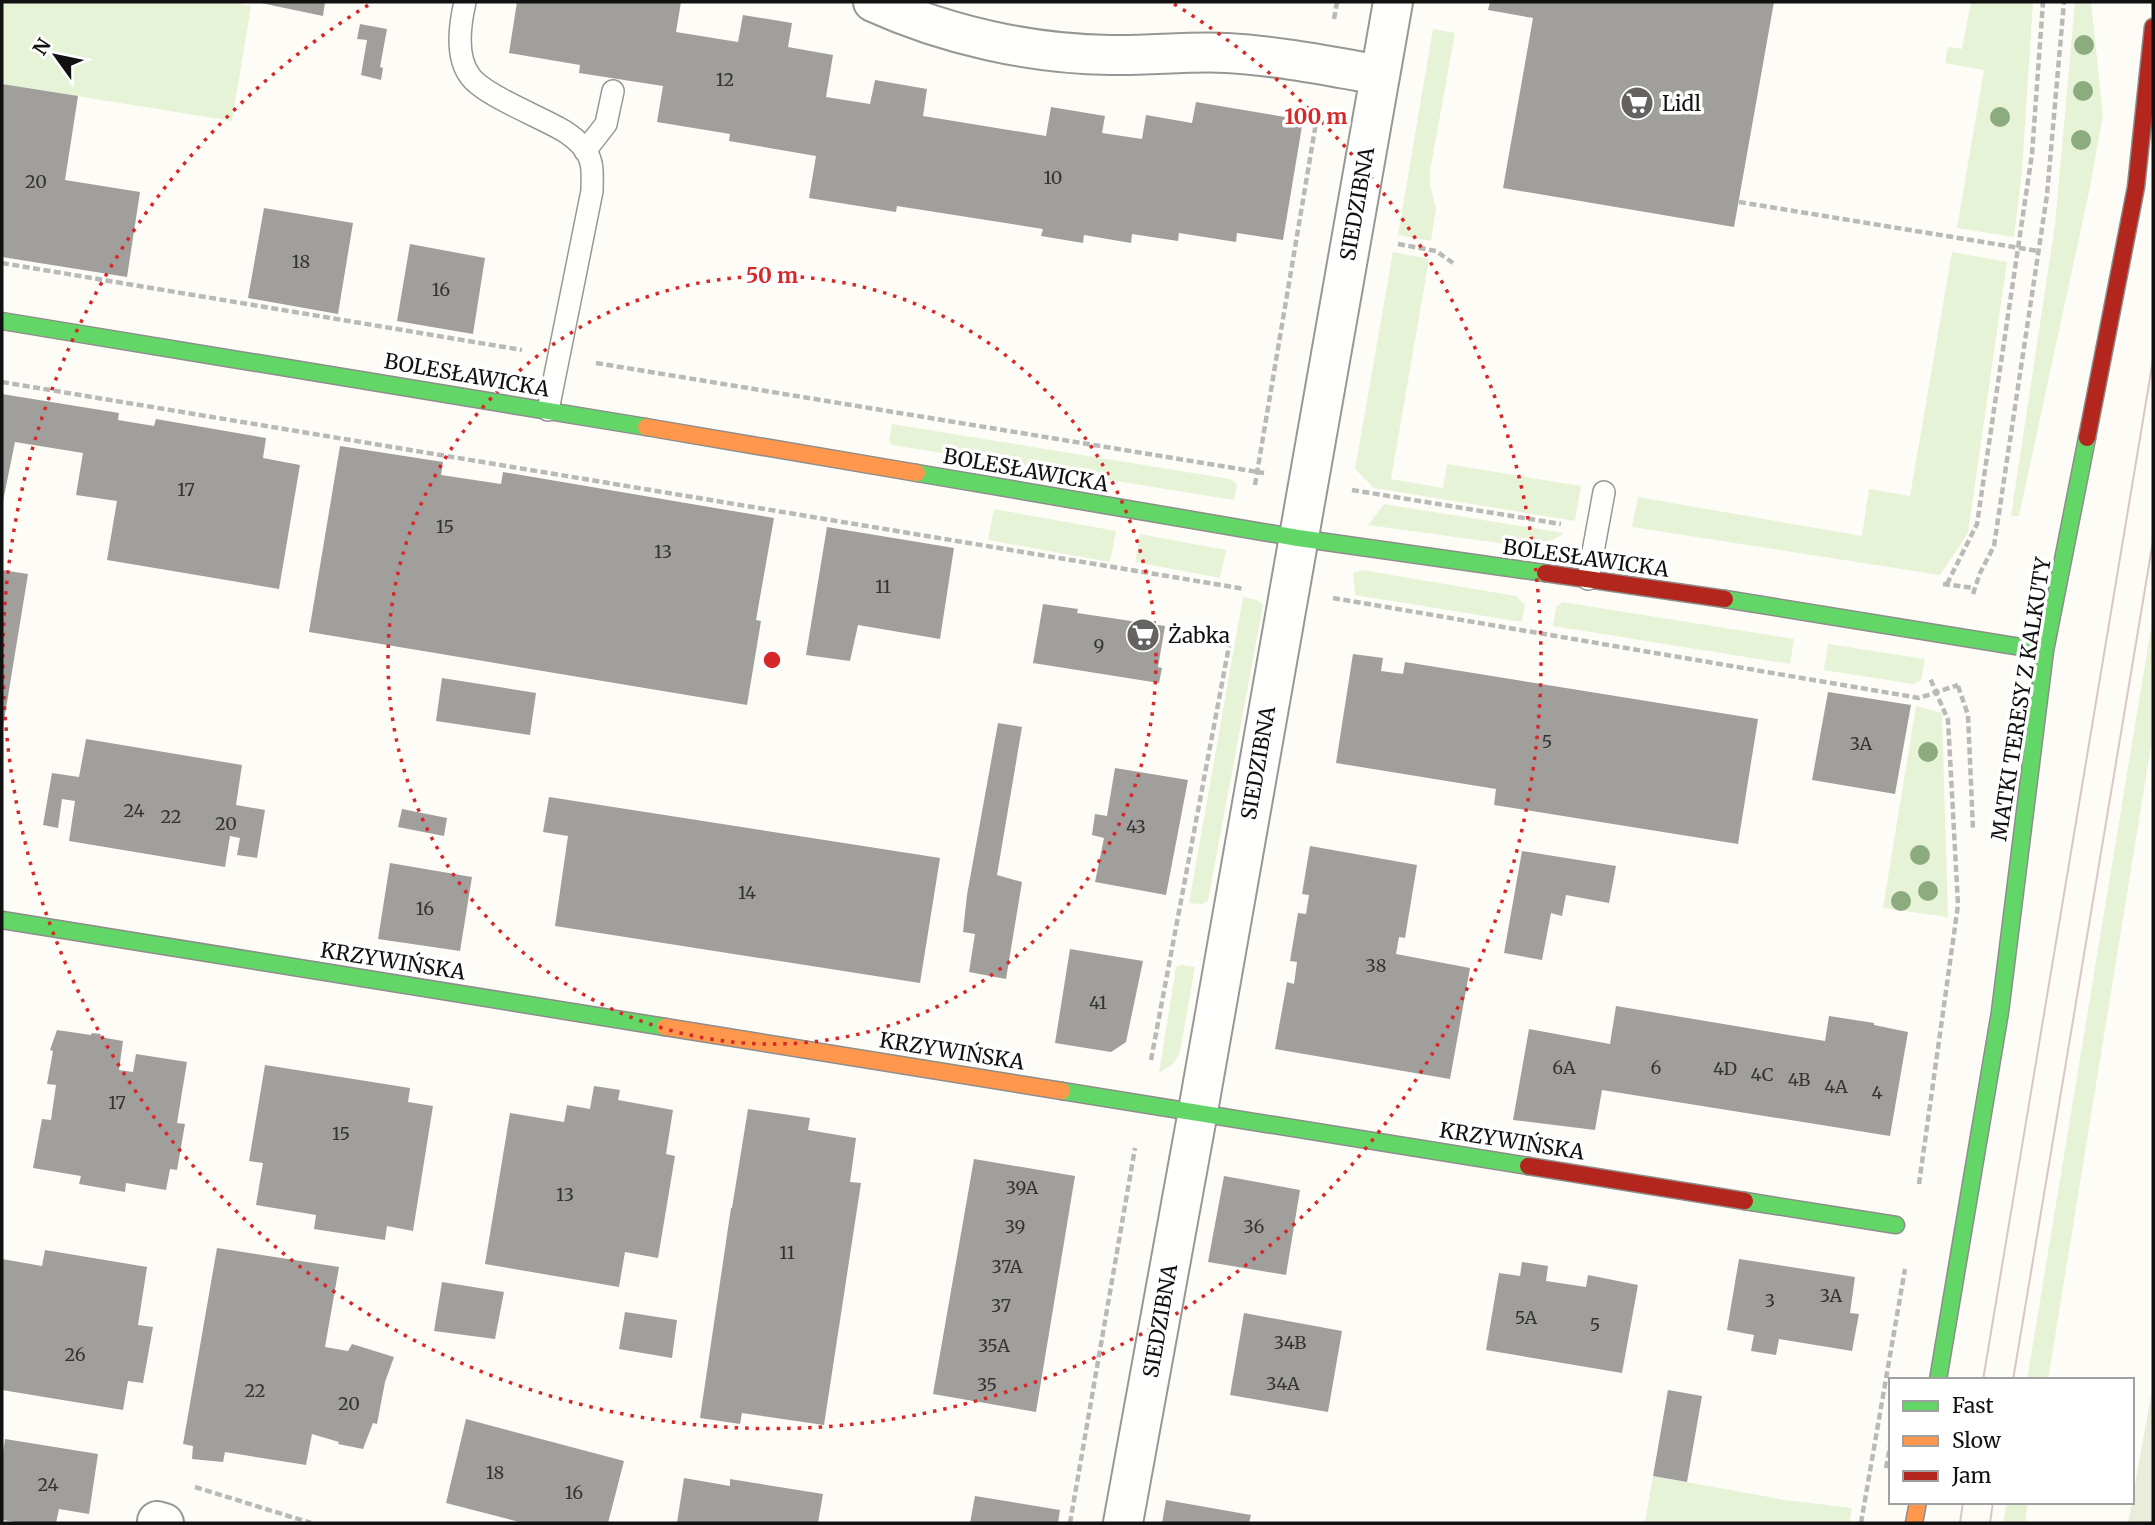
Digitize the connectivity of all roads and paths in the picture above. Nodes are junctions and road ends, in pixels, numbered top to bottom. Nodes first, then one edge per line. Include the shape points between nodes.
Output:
1 (465, 2) edge
2 (873, 2) edge
3 (1337, 2) edge
4 (1393, 2) edge
5 (2043, 2) edge
6 (2064, 2) edge
7 (2153, 27) edge
8 (1325, 66) junction
9 (1380, 75) junction
10 (613, 91) dead end
11 (585, 150) junction
12 (1740, 202) dead end
13 (1411, 247) dead end
14 (2018, 249) junction
15 (2038, 251) junction
16 (2, 263) edge
17 (1453, 263) dead end
18 (2, 321) edge
19 (558, 356) junction
20 (2, 382) edge
21 (548, 410) junction
22 (1258, 472) junction
23 (1308, 482) junction
24 (1604, 492) dead end
25 (1248, 529) junction
26 (1597, 530) junction
27 (1298, 538) junction
28 (1588, 579) junction
29 (1937, 584) dead end
30 (1947, 584) junction
31 (1240, 588) junction
32 (1974, 589) junction
33 (1289, 590) junction
34 (1973, 596) dead end
35 (1966, 638) junction
36 (1230, 642) dead end
37 (2046, 651) junction
38 (1936, 692) junction
39 (2, 920) edge
40 (1143, 1102) junction
41 (1198, 1111) junction
42 (1918, 1197) dead end
43 (1896, 1225) dead end
44 (1907, 1261) dead end
45 (1891, 1269) dead end
46 (1905, 1271) junction
47 (1912, 1273) dead end
48 (1938, 1378) edge
49 (188, 1484) dead end
50 (1917, 1504) edge
51 (311, 1523) edge
52 (1070, 1523) edge
53 (1123, 1523) edge
54 (1861, 1523) edge
55 (1914, 1523) edge

1 - 11 lane via 460,44 469,76 485,90 573,136
2 - 8 street via 961,33 1035,48 1107,55 1224,53
3 - 8 path
4 - 9 street, SIEDZIBNA
5 - 14 path via 2032,154
6 - 15 path via 2053,142
7 - 37 street, MATKI TERESY Z KALKUTY via 2136,187
8 - 9 street
8 - 22 path
9 - 23 street, SIEDZIBNA
10 - 11 lane via 606,124
11 - 19 lane via 591,163 592,191
12 - 14 path
13 - 17 path via 1436,251
14 - 15 path
14 - 30 path via 1977,524
15 - 32 path via 1994,546
16 - 19 path
18 - 21 street, BOLESŁAWICKA
19 - 21 lane
19 - 22 path
20 - 31 path
21 - 25 street, BOLESŁAWICKA
22 - 23 path
22 - 25 path
23 - 26 path
23 - 27 street, SIEDZIBNA
24 - 26 lane
25 - 27 street, BOLESŁAWICKA
25 - 31 path
26 - 28 lane
27 - 28 street, BOLESŁAWICKA
27 - 33 street, SIEDZIBNA
28 - 35 street, BOLESŁAWICKA
29 - 30 path
30 - 32 path
31 - 33 path
32 - 34 path
33 - 38 path via 1919,698
33 - 41 street, SIEDZIBNA
35 - 37 street, BOLESŁAWICKA
35 - 38 path via 1958,686
36 - 40 path
37 - 48 street, MATKI TERESY Z KALKUTY via 1995,1044
38 - 42 path via 1948,720 1958,905
39 - 40 street, KRZYWIŃSKA
40 - 41 street, KRZYWIŃSKA
40 - 52 path
41 - 43 street, KRZYWIŃSKA
41 - 53 street, SIEDZIBNA
44 - 46 path
45 - 46 path
46 - 47 path
46 - 54 path
49 - 51 path
50 - 55 street

